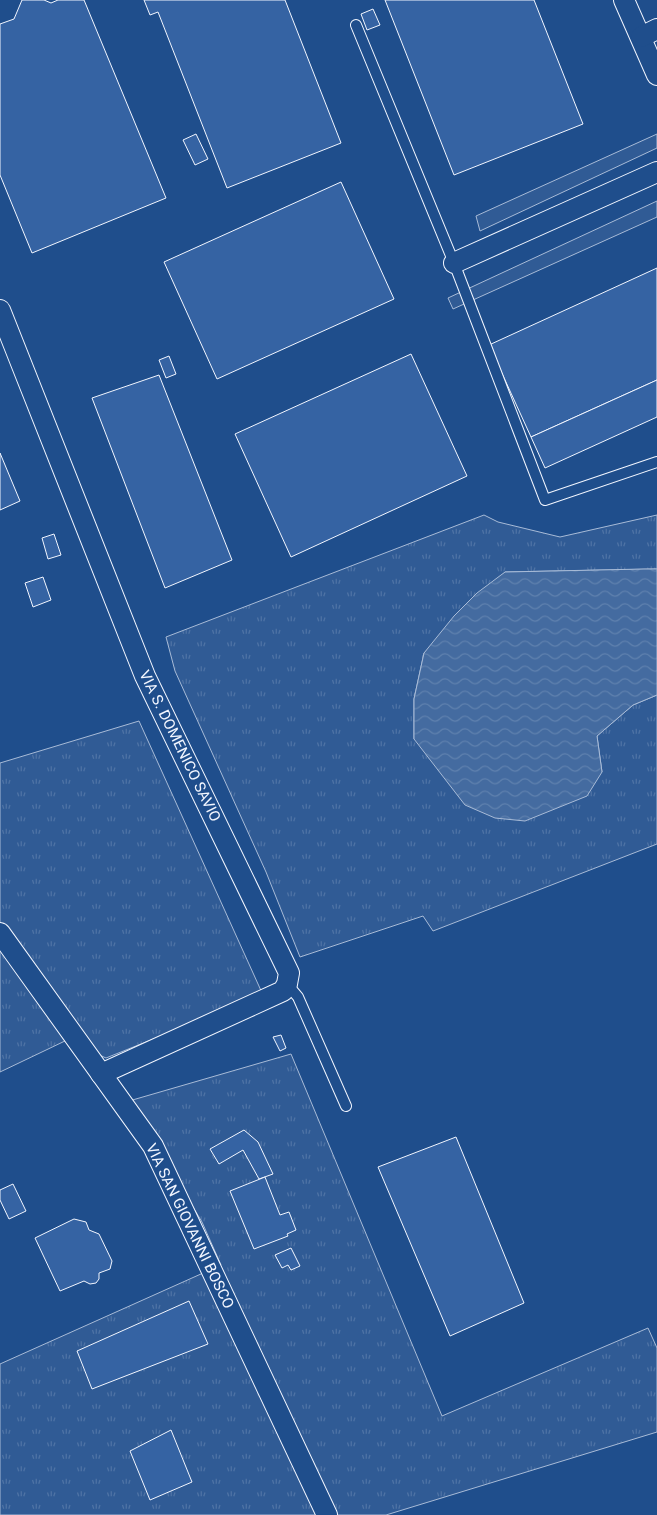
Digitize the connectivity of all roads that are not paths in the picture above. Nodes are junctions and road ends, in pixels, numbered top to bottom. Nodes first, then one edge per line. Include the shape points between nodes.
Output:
1 (624, 0) edge
2 (356, 25) dead end
3 (649, 33) edge
4 (657, 74) edge
5 (657, 172) edge
6 (454, 263) junction
7 (0, 310) edge
8 (657, 462) edge
9 (0, 933) edge
10 (287, 984) junction
11 (101, 1074) junction
12 (346, 1106) dead end
13 (327, 1515) edge

1 - 3 street
2 - 6 lane
3 - 4 street
5 - 6 street
6 - 8 lane via 545,500
7 - 10 street, VIA S. DOMENICO SAVIO via 145,676 289,973
9 - 11 street, VIA SAN GIOVANNI BOSCO
10 - 11 street via 283,991
10 - 12 lane via 298,997
11 - 13 street, VIA SAN GIOVANNI BOSCO via 153,1146

